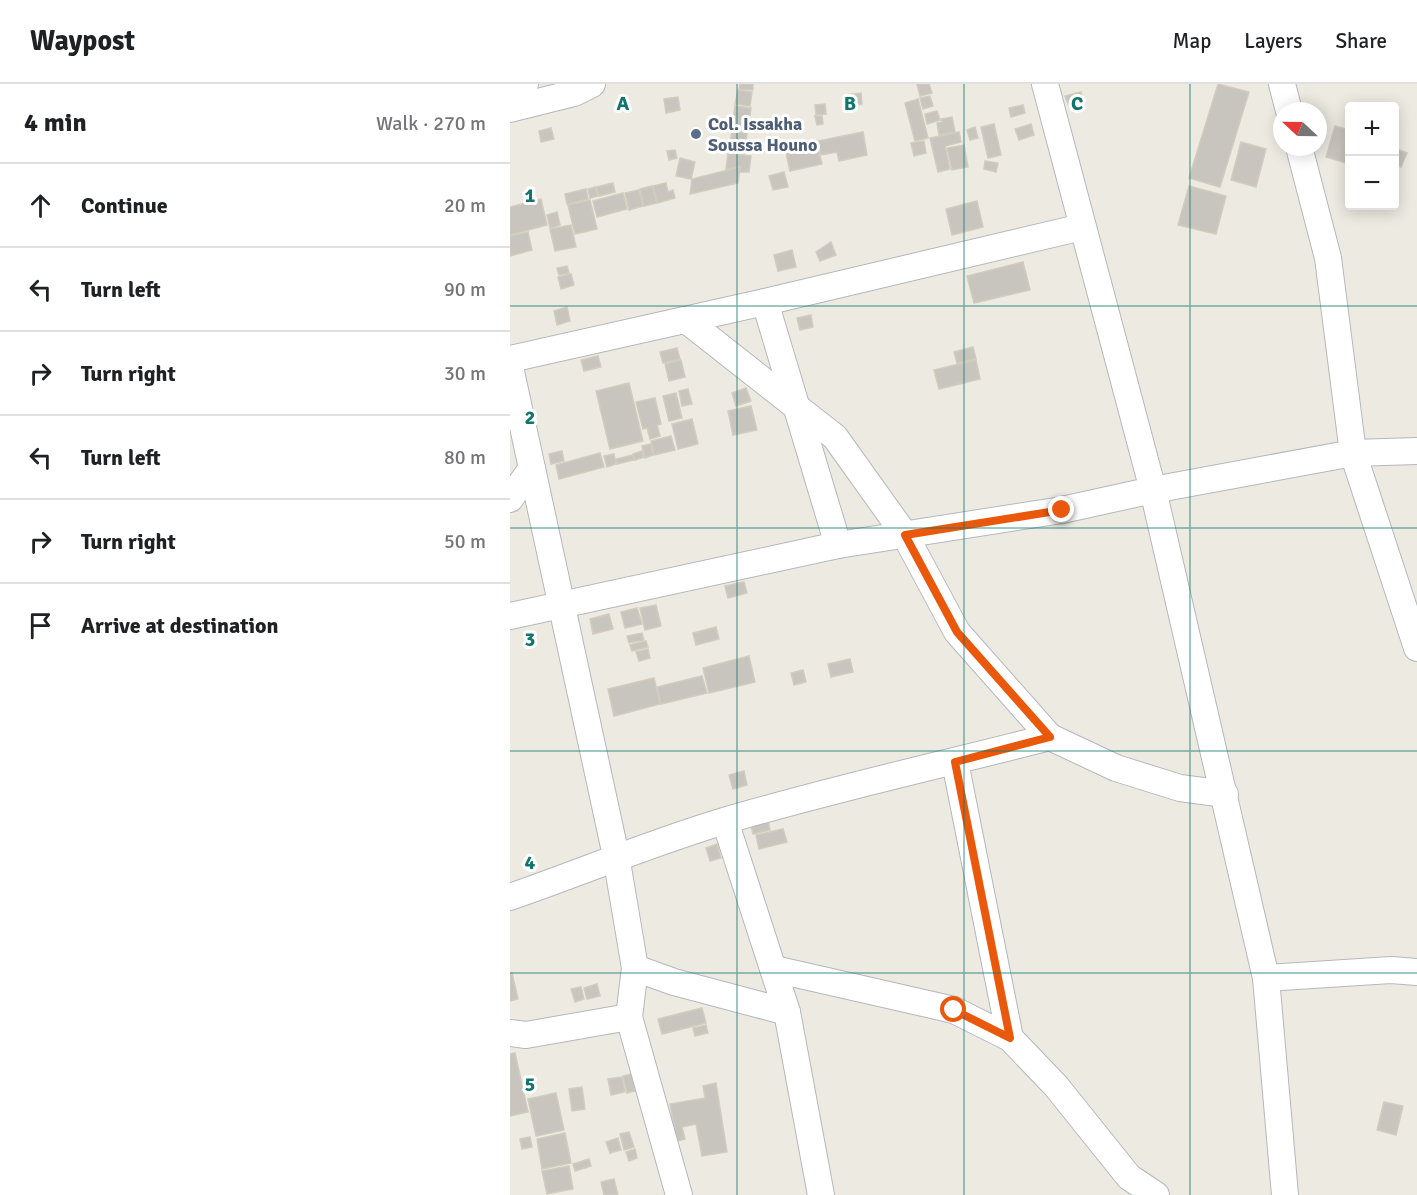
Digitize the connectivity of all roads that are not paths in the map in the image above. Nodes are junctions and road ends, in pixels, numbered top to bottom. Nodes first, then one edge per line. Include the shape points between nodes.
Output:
1 (525, 84) edge
2 (614, 84) edge
3 (1045, 84) edge
4 (1282, 84) edge
5 (583, 89) edge
6 (1287, 102) edge
7 (510, 104) edge
8 (510, 109) edge
9 (1301, 156) edge
10 (1082, 227) junction
11 (765, 302) junction
12 (686, 320) junction
13 (510, 358) edge
14 (510, 367) edge
15 (796, 407) junction
16 (1417, 451) edge
17 (1353, 453) junction
18 (532, 468) junction
19 (1153, 490) junction
20 (510, 499) edge
21 (905, 535) junction
22 (838, 545) junction
23 (561, 604) junction
24 (510, 616) edge
25 (1417, 648) edge
26 (1050, 737) junction
27 (955, 762) junction
28 (1225, 794) junction
29 (725, 821) junction
30 (616, 856) junction
31 (510, 897) edge
32 (635, 968) junction
33 (774, 969) junction
34 (1417, 972) edge
35 (1266, 978) junction
36 (787, 1012) junction
37 (629, 1017) junction
38 (510, 1033) edge
39 (1010, 1038) junction
40 (679, 1195) edge
41 (821, 1195) edge
42 (1156, 1195) edge
43 (1285, 1195) edge

1 - 7 street
2 - 5 street
3 - 10 street
4 - 6 street
5 - 8 street
9 - 17 street via 1328,258
10 - 11 street
10 - 19 street
11 - 12 street
11 - 15 street
12 - 13 street
12 - 15 street
14 - 18 street
15 - 21 street via 835,437
15 - 22 street
16 - 17 street
17 - 19 street
17 - 25 street
18 - 20 street
18 - 23 street
19 - 21 street via 1062,510
19 - 28 street
21 - 22 street
21 - 26 street via 957,632
22 - 23 street
23 - 24 street
23 - 30 street
26 - 27 street
26 - 28 street via 1116,768 1180,788
27 - 29 street
27 - 39 street
28 - 35 street
29 - 30 street
29 - 33 street
30 - 31 street
30 - 32 street
32 - 36 street
32 - 37 street
33 - 36 street
33 - 39 street via 954,1010
34 - 35 street via 1391,970
35 - 43 street
36 - 41 street
37 - 38 street via 526,1035
37 - 40 street
39 - 42 street via 1056,1086 1128,1177

